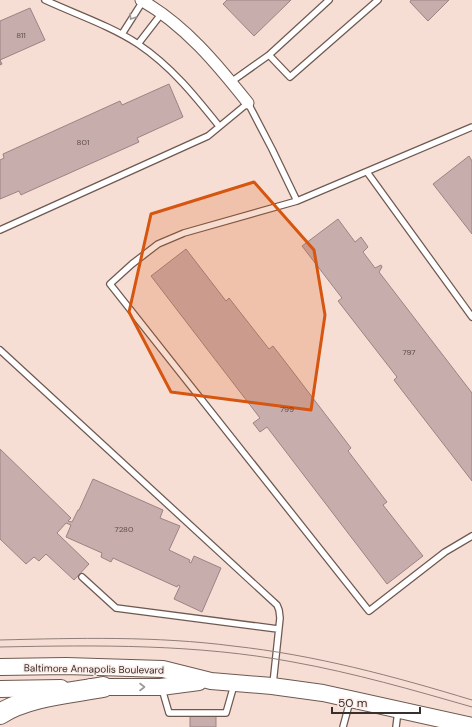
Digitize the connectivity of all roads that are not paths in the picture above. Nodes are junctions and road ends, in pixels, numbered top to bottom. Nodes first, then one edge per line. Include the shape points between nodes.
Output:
1 (45, 0) edge
2 (329, 0) edge
3 (378, 0) edge
4 (146, 1) edge
5 (162, 13) junction
6 (122, 34) junction
7 (138, 44) junction
8 (269, 54) junction
9 (231, 82) junction
10 (248, 103) junction
11 (219, 126) junction
12 (472, 128) edge
13 (366, 172) junction
14 (297, 201) junction
15 (0, 230) edge
16 (472, 317) edge
17 (0, 350) edge
18 (472, 536) edge
19 (82, 577) dead end
20 (278, 629) junction
21 (0, 667) edge
22 (211, 680) junction
23 (235, 683) junction
24 (272, 686) junction
25 (103, 687) junction
26 (161, 687) junction
27 (0, 689) edge
28 (350, 699) junction
29 (398, 709) junction
30 (0, 714) edge
31 (472, 726) edge
32 (343, 727) edge
33 (396, 727) edge

1 - 6 lane
2 - 8 lane
3 - 8 lane via 290,77
4 - 5 street
4 -> 6 lane
5 - 7 lane
5 - 9 street via 179,26
6 - 7 lane
7 - 11 lane via 180,78
8 - 9 lane
9 - 10 street
10 - 11 lane
10 - 14 lane
11 - 15 lane via 208,136
12 - 13 lane
13 - 14 lane
13 - 16 lane
14 - 18 lane via 184,233 158,244 110,284 369,611 445,552
17 - 20 lane via 277,605 280,618
19 - 20 lane via 116,608
20 - 24 lane
21 - 22 main road, Baltimore Annapolis Boulevard via 163,669
22 - 23 main road, Baltimore Annapolis Boulevard
22 - 26 main road, Baltimore Annapolis Boulevard
23 - 24 main road, Baltimore Annapolis Boulevard
23 - 26 lane via 226,713 170,713
24 - 28 main road, Baltimore Annapolis Boulevard
25 -> 26 main road, Baltimore Annapolis Boulevard
25 - 27 main road, Baltimore Annapolis Boulevard
25 - 30 highway via 34,700
28 - 29 main road, Baltimore Annapolis Boulevard
28 - 32 lane
29 - 31 main road, Baltimore Annapolis Boulevard via 435,720
29 - 33 lane

